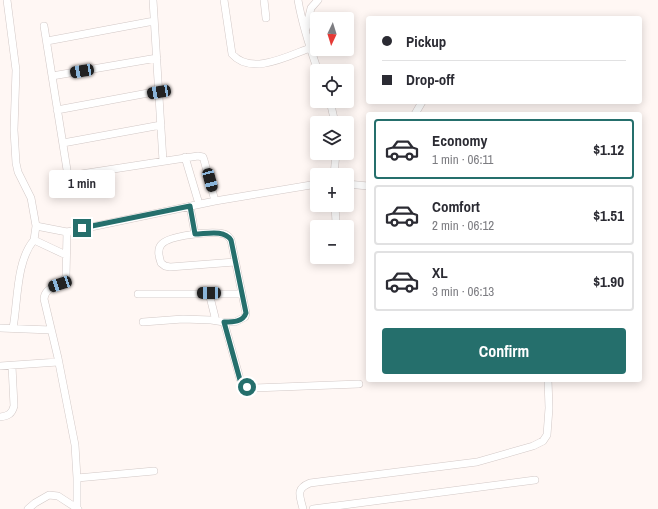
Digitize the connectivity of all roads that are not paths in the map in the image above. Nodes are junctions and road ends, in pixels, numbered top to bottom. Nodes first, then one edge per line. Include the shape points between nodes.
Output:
1 (7, 0) edge
2 (153, 0) edge
3 (224, 0) edge
4 (264, 0) edge
5 (298, 0) edge
6 (318, 0) edge
7 (266, 18) dead end
8 (154, 21) junction
9 (44, 26) dead end
10 (306, 31) junction
11 (46, 41) junction
12 (310, 48) joint
13 (156, 58) junction
14 (52, 76) junction
15 (159, 92) junction
16 (57, 110) junction
17 (161, 125) junction
18 (62, 142) junction
19 (185, 157) junction
20 (163, 161) junction
21 (310, 185) edge
22 (354, 185) edge
23 (366, 186) edge
24 (215, 201) junction
25 (199, 204) junction
26 (190, 206) junction
27 (36, 226) junction
28 (66, 232) junction
29 (195, 234) junction
30 (34, 240) junction
31 (66, 255) junction
32 (235, 262) junction
33 (209, 293) junction
34 (138, 294) dead end
35 (242, 294) junction
36 (216, 321) junction
37 (143, 322) dead end
38 (224, 322) junction
39 (0, 328) edge
40 (13, 328) junction
41 (51, 330) junction
42 (58, 362) junction
43 (0, 366) edge
44 (12, 366) junction
45 (548, 382) edge
46 (359, 384) dead end
47 (0, 417) edge
48 (154, 471) dead end
49 (77, 478) junction
50 (535, 480) dead end
51 (28, 509) edge
52 (78, 509) edge
53 (303, 509) edge
54 (313, 509) edge

1 - 27 street via 16,70 16,163 31,198
2 - 8 street
3 - 12 street via 232,54 243,62 270,62
4 - 7 street
5 - 10 street
6 - 10 street via 311,8
8 - 11 street
8 - 13 street
9 - 11 street
10 - 12 street
11 - 14 street
13 - 14 street
13 - 15 street
14 - 16 street
15 - 16 street
15 - 17 street
16 - 18 street
17 - 18 street
17 - 20 street
18 - 20 street via 68,176
19 - 20 street
19 - 24 street via 203,158
19 - 25 street
21 - 24 street
22 - 23 street
24 - 25 street
25 - 26 street
26 - 28 street
26 - 29 street
27 - 28 street
27 - 30 street
28 - 31 street
29 - 32 street via 228,236
29 - 32 street via 164,241 158,252 161,263 170,267
30 - 31 street
30 - 40 street via 24,254
31 - 41 street via 67,272 64,281 52,286 44,295
32 - 35 street
33 - 34 street
33 - 35 street
33 - 36 street
35 - 38 street via 245,317 234,322
36 - 37 street via 182,319
36 - 38 street
38 - 46 street via 240,380 244,386 253,388
39 - 40 street
40 - 41 street
41 - 42 street
42 - 44 street
42 - 49 street via 75,445
43 - 44 street
44 - 47 street via 13,411 6,417
45 - 53 street via 548,426 543,441 477,462 310,483 300,489
48 - 49 street
49 - 52 street
50 - 54 street
51 - 52 street via 48,495 58,496

